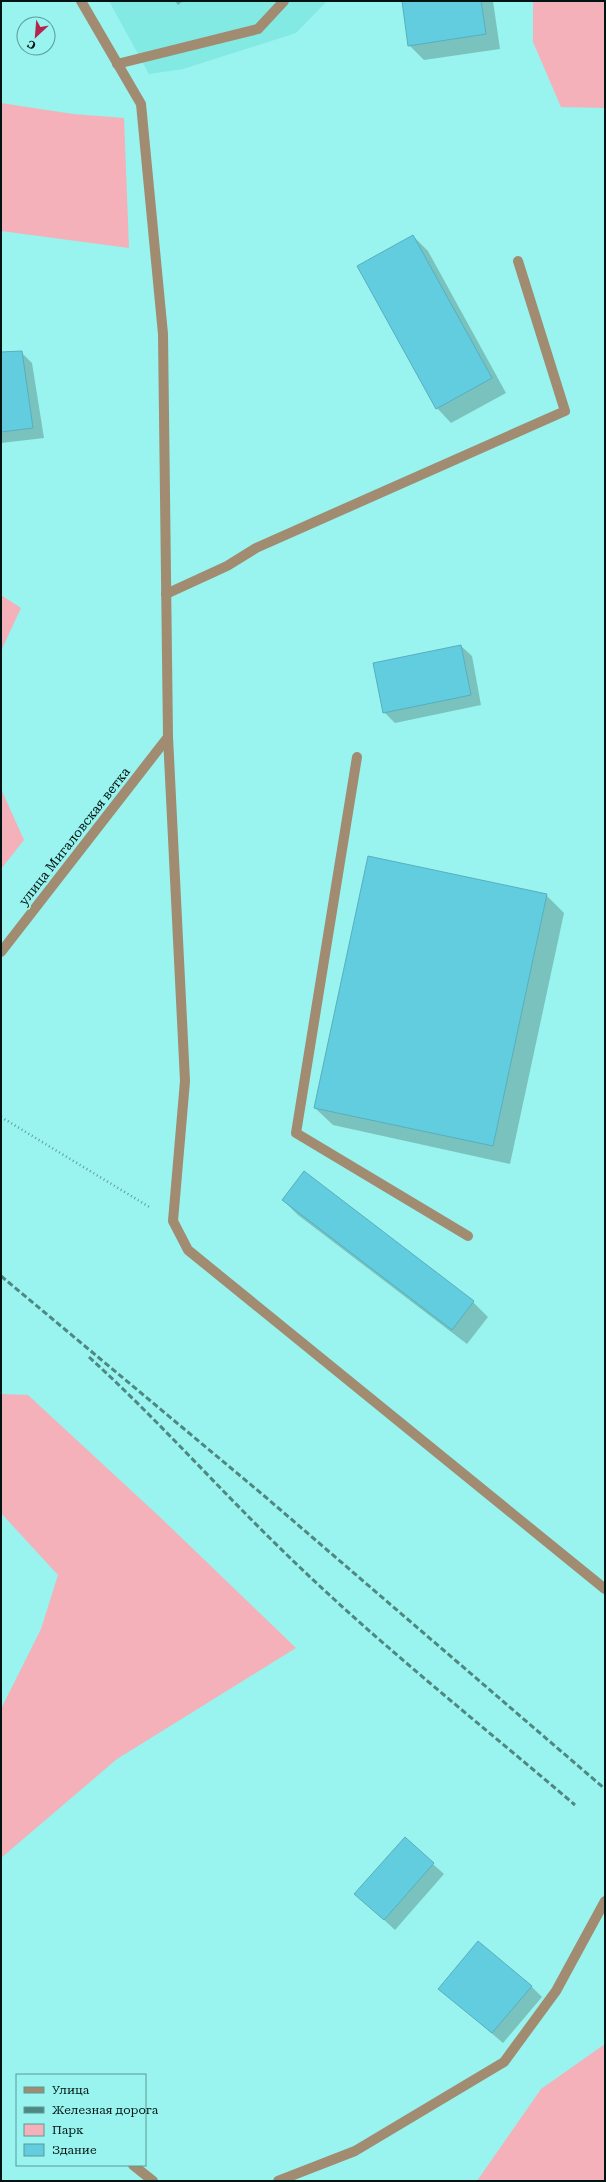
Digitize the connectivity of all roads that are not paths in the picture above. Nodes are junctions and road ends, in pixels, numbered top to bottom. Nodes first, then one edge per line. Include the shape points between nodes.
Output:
1 (81, 1) edge
2 (284, 1) edge
3 (117, 64) junction
4 (518, 261) dead end
5 (166, 594) junction
6 (168, 737) junction
7 (357, 758) dead end
8 (1, 952) edge
9 (468, 1236) dead end
10 (605, 1589) edge
11 (605, 1901) edge
12 (134, 2166) edge
13 (153, 2181) edge
14 (278, 2181) edge

1 - 3 street
2 - 3 street via 258,29
3 - 5 street via 140,104 163,326
4 - 5 street via 565,411 256,548 227,566
5 - 6 street
6 - 8 street, улица Мигаловская ветка
6 - 10 street via 186,1081 173,1221 188,1250
7 - 9 street via 296,1133
11 - 14 street via 556,1992 504,2062 355,2151
12 - 13 street

